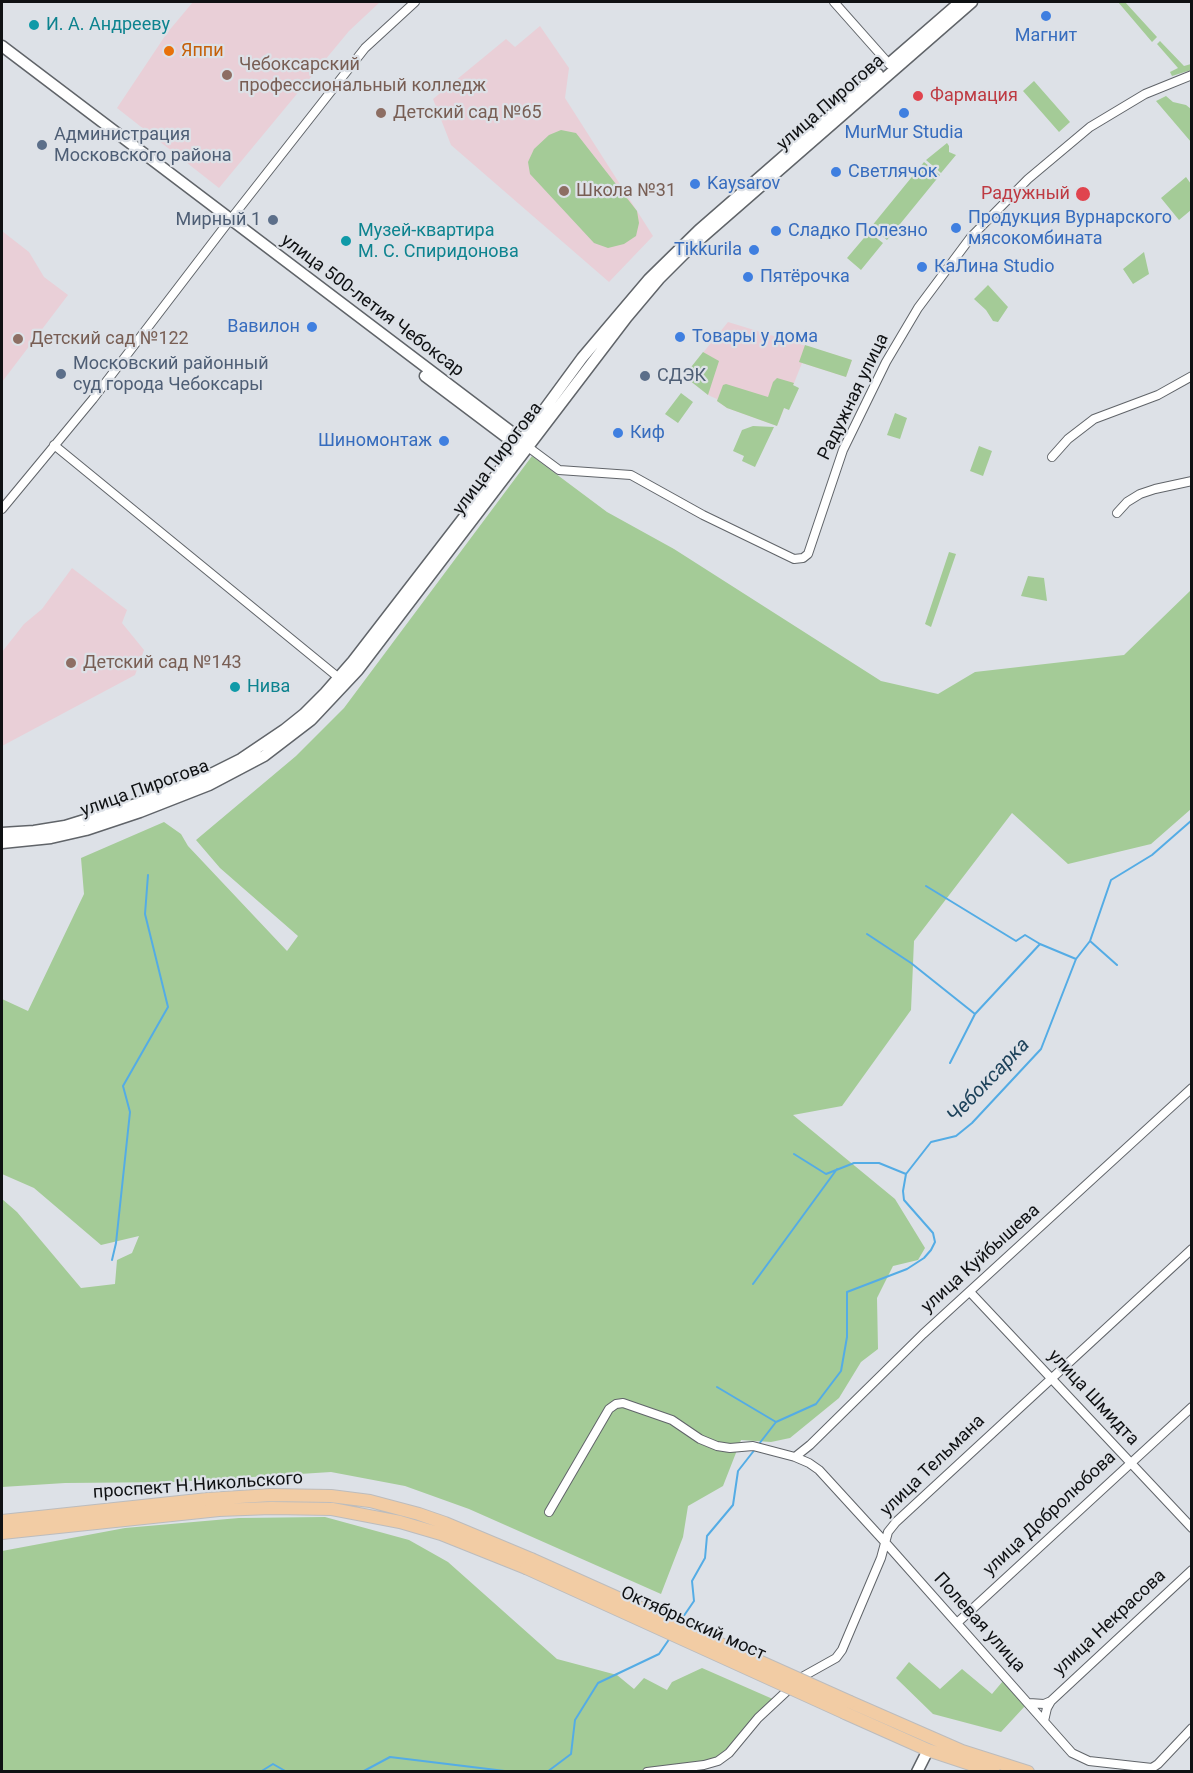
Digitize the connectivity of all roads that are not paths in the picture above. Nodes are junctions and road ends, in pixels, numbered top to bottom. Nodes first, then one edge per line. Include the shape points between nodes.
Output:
1 (415, 2) edge
2 (834, 2) edge
3 (960, 2) edge
4 (972, 2) edge
5 (2, 46) edge
6 (2, 54) edge
7 (22, 65) junction
8 (891, 67) junction
9 (1191, 75) edge
10 (228, 222) junction
11 (1191, 376) edge
12 (523, 444) junction
13 (54, 445) junction
14 (1052, 457) dead end
15 (1191, 481) edge
16 (2, 509) edge
17 (1116, 513) dead end
18 (342, 681) junction
19 (92, 823) junction
20 (2, 833) edge
21 (2, 843) edge
22 (1191, 1088) edge
23 (1191, 1249) edge
24 (970, 1292) junction
25 (1051, 1377) junction
26 (1191, 1407) edge
27 (795, 1457) junction
28 (1131, 1462) junction
29 (549, 1512) dead end
30 (2, 1521) edge
31 (1191, 1528) edge
32 (2, 1533) edge
33 (885, 1541) junction
34 (528, 1564) junction
35 (1191, 1570) edge
36 (957, 1623) junction
37 (1051, 1701) junction
38 (1029, 1703) junction
39 (1044, 1720) junction
40 (1191, 1728) edge
41 (930, 1744) junction
42 (647, 1772) edge
43 (917, 1772) edge
44 (994, 1772) edge
45 (1028, 1772) edge

1 - 10 street via 365,48
2 - 8 street
3 - 8 main road, улица Пирогова
4 - 8 main road, улица Пирогова
5 - 7 main road, улица 500-летия Чебоксар
6 - 7 main road, улица 500-летия Чебоксар
7 - 10 main road, улица 500-летия Чебоксар
8 - 12 main road, улица Пирогова via 656,277 582,358
9 - 12 street, Радужная улица via 1145,94 1090,127 1028,179 971,237 918,308 886,362 843,450 808,554 803,558 794,559 631,475 559,470
10 - 12 main road, улица 500-летия Чебоксар
10 - 13 street
11 - 14 street via 1158,395 1094,419
12 - 18 main road, улица Пирогова
13 - 16 street
13 - 18 street
15 - 17 street via 1140,494
18 - 19 main road, улица Пирогова via 329,696 223,773
19 - 20 main road, улица Пирогова
19 - 21 main road, улица Пирогова via 51,838
22 - 24 street, улица Куйбышева
23 - 25 street, улица Тельмана
24 - 25 street, улица Шмидта
24 - 27 street, улица Куйбышева
25 - 28 street, улица Шмидта
25 - 33 street, улица Тельмана via 896,1522
26 - 28 street, улица Добролюбова
27 - 29 street, Полевая улица via 753,1446 717,1446 672,1420 616,1404 609,1409
27 - 33 street, Полевая улица via 819,1470
28 - 31 street, улица Шмидта
28 - 36 street, улица Добролюбова
30 - 34 main road, проспект Н.Никольского via 208,1499 331,1496 419,1514
32 - 34 main road, проспект Н.Никольского via 219,1510 313,1508 400,1522
33 - 36 street, Полевая улица
33 - 42 street, улица Тельмана via 836,1658 802,1677 718,1761
34 - 41 main road, Октябрьский мост, bridge
35 - 37 street, улица Некрасова
36 - 38 street, Полевая улица
37 - 38 street, улица Некрасова
37 - 39 street, улица Некрасова
38 - 39 street, Полевая улица
39 - 40 street, Полевая улица via 1072,1753 1089,1761 1152,1767
41 - 43 main road
41 - 44 main road
41 - 45 main road

